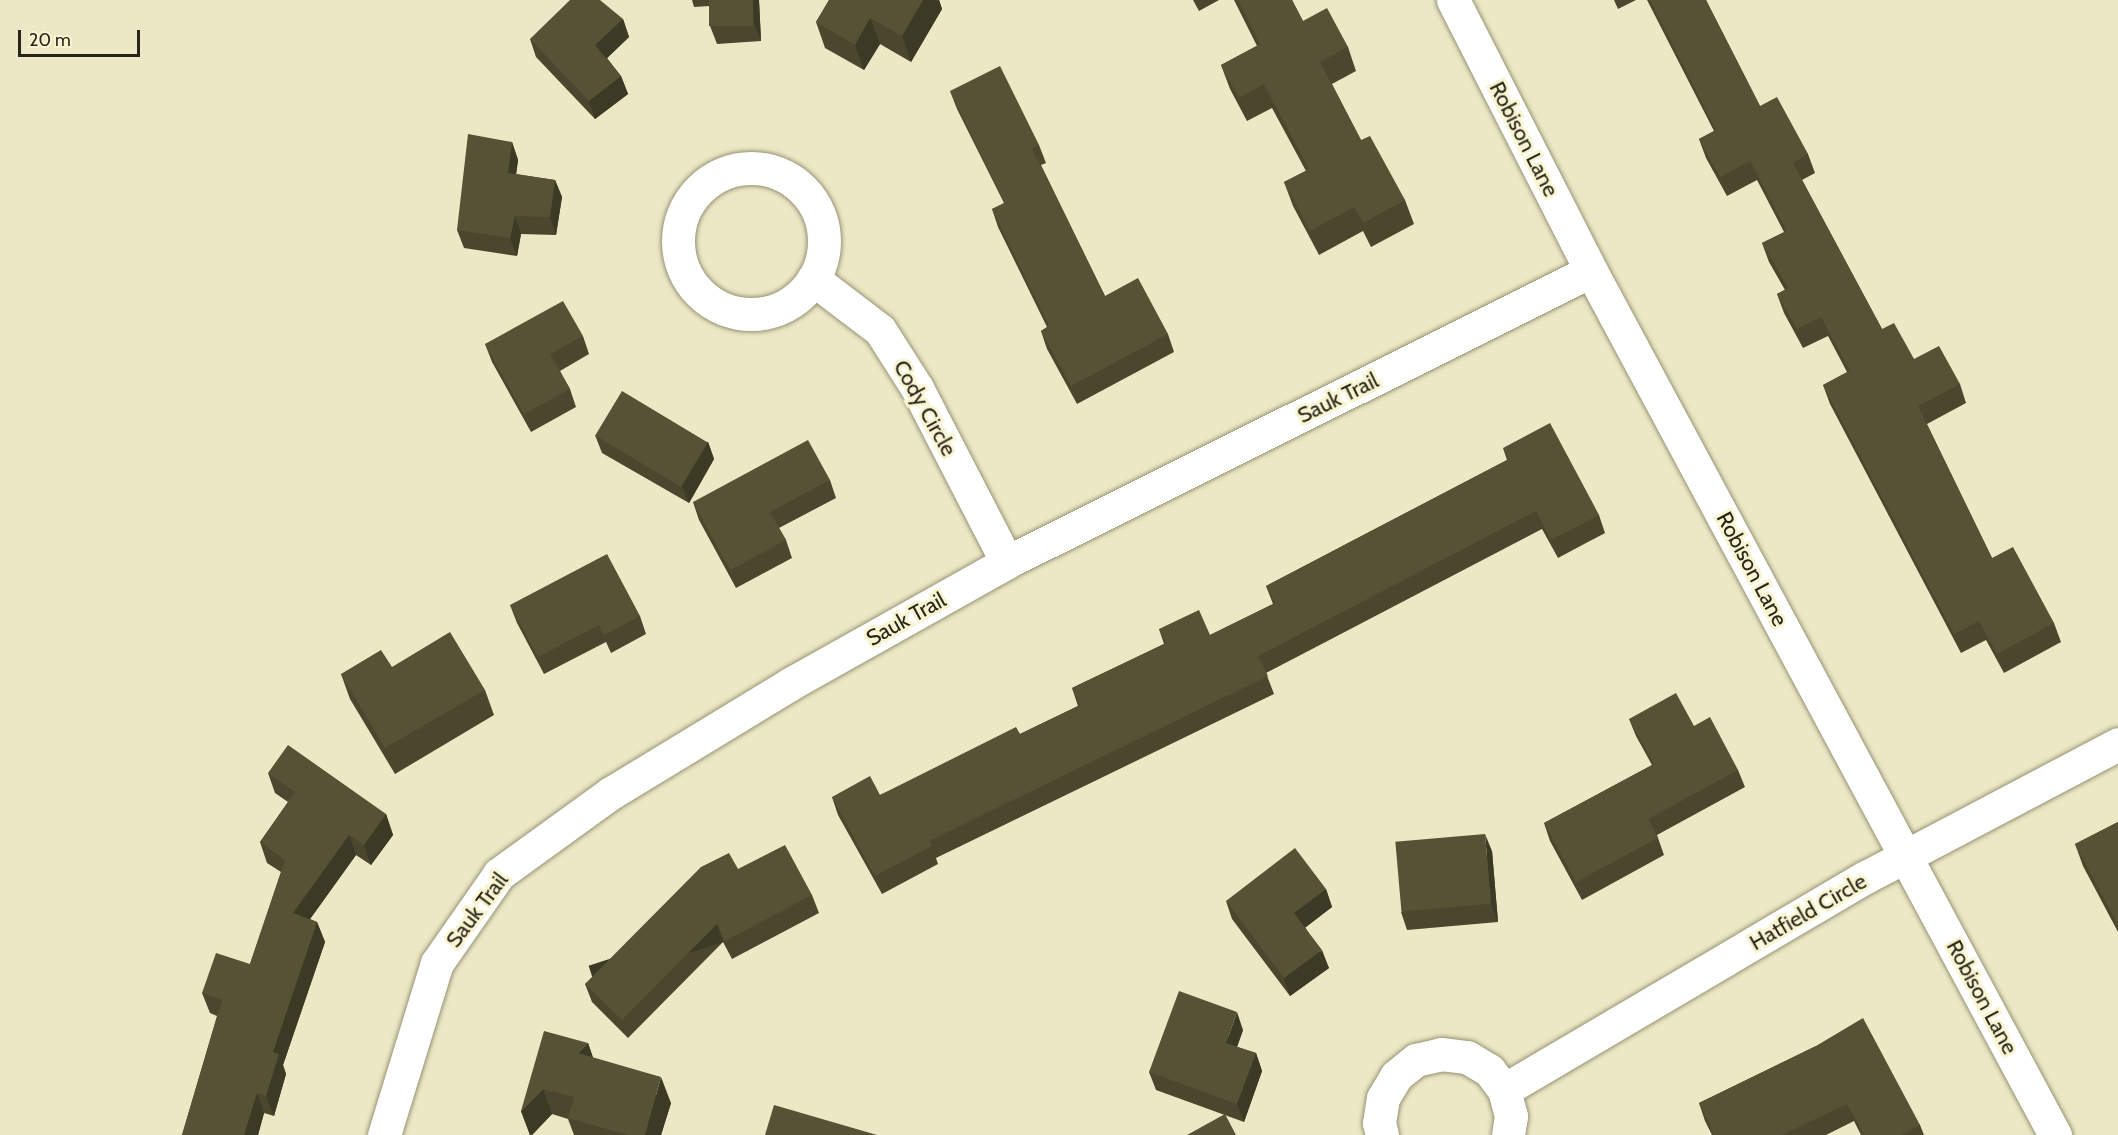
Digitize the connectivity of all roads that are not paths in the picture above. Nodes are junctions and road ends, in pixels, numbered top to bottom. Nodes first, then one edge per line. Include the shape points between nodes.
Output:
1 (1454, 0) edge
2 (1591, 272) junction
3 (813, 279) junction
4 (1007, 562) junction
5 (2118, 744) edge
6 (1907, 856) junction
7 (1504, 1090) junction
8 (384, 1135) edge
9 (1382, 1135) edge
10 (1508, 1135) edge
11 (2055, 1135) edge

1 - 2 street, Robison Lane
2 - 4 street, Sauk Trail
2 - 6 street, Robison Lane
3 - 3 street via 825,244 822,220 810,197 792,180 769,170 744,169 719,175 699,190 686,209 679,243 687,276 701,295 720,308 743,314 776,310 798,297
3 - 4 street, Cody Circle via 880,330 917,388
4 - 8 street, Sauk Trail via 790,684 631,781 499,874 437,963
5 - 6 street, Hatfield Circle
6 - 7 street, Hatfield Circle
6 - 11 street, Robison Lane
7 - 9 street via 1489,1070 1467,1058 1441,1054 1416,1060 1396,1076 1383,1098 1379,1123
7 - 10 street via 1511,1116

